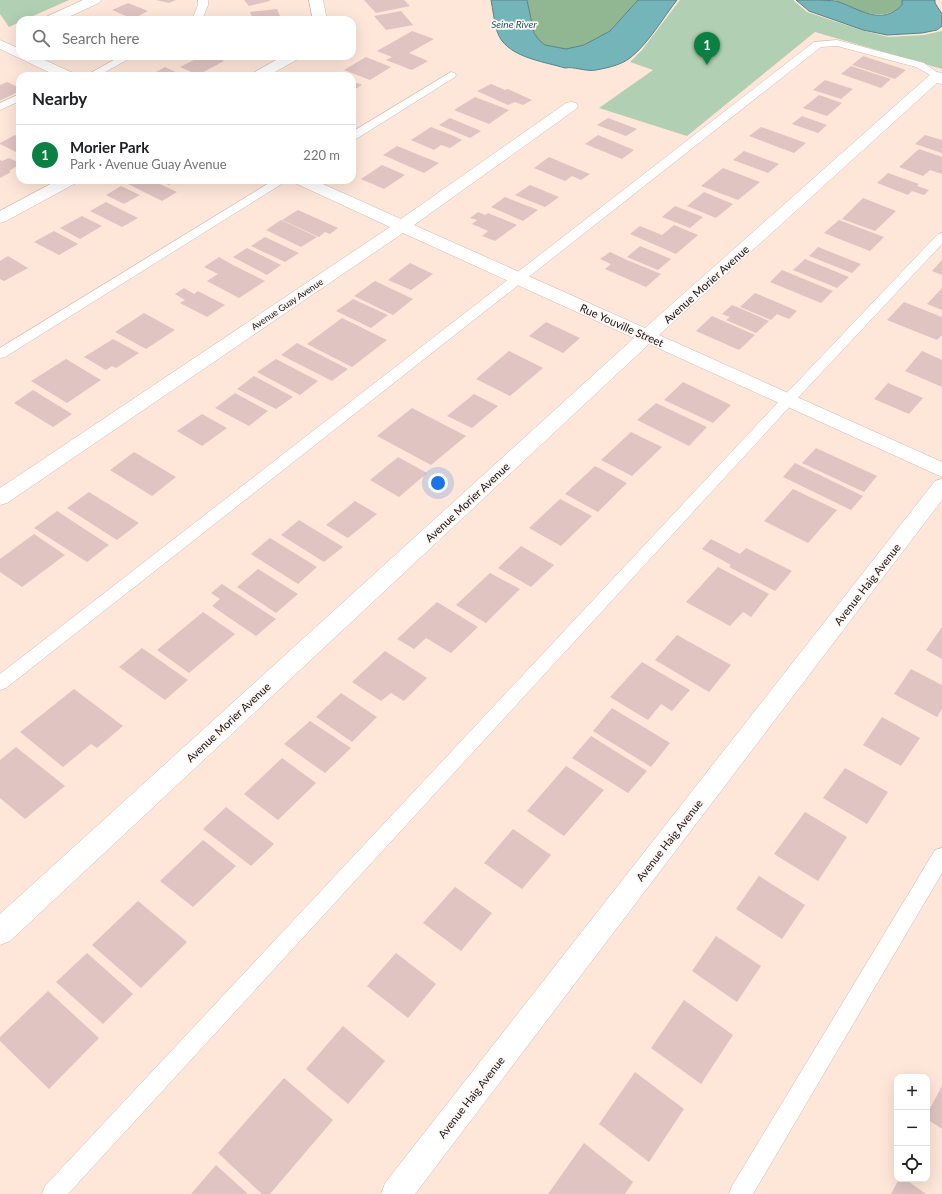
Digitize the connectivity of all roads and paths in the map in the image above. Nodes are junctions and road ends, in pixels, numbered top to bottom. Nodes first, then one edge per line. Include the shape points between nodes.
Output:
1 (94, 0) edge
2 (203, 0) edge
3 (316, 0) edge
4 (60, 16) edge
5 (199, 16) edge
6 (319, 16) edge
7 (14, 38) dead end
8 (0, 44) edge
9 (16, 52) edge
10 (33, 60) edge
11 (122, 60) edge
12 (286, 60) edge
13 (58, 72) edge
14 (98, 72) edge
15 (265, 72) edge
16 (451, 75) dead end
17 (939, 78) edge
18 (16, 99) edge
19 (571, 106) dead end
20 (0, 107) edge
21 (356, 134) edge
22 (63, 184) edge
23 (276, 184) edge
24 (310, 184) edge
25 (0, 218) edge
26 (402, 226) junction
27 (942, 237) edge
28 (517, 278) junction
29 (647, 336) junction
30 (0, 354) edge
31 (788, 400) junction
32 (942, 470) edge
33 (942, 486) edge
34 (0, 498) edge
35 (0, 683) edge
36 (942, 856) edge
37 (0, 932) edge
38 (53, 1194) edge
39 (396, 1194) edge
40 (740, 1194) edge

1 - 4 street
2 - 5 lane
3 - 6 street
7 - 8 street
8 - 9 street
10 - 13 street
11 - 14 lane
12 - 15 street
16 - 21 lane
17 - 28 lane via 920,65 837,43 818,44
17 - 29 street, Avenue Morier Avenue
18 - 20 lane
19 - 26 street, Avenue Guay Avenue
22 - 25 street
23 - 30 lane
24 - 26 street, Rue Youville Street
26 - 28 street, Rue Youville Street
26 - 34 street, Avenue Guay Avenue
27 - 31 lane
28 - 29 street, Rue Youville Street
28 - 35 lane
29 - 31 street, Rue Youville Street
29 - 37 street, Avenue Morier Avenue
31 - 32 street, Rue Youville Street
31 - 38 lane
33 - 39 street, Avenue Haig Avenue
36 - 40 lane

